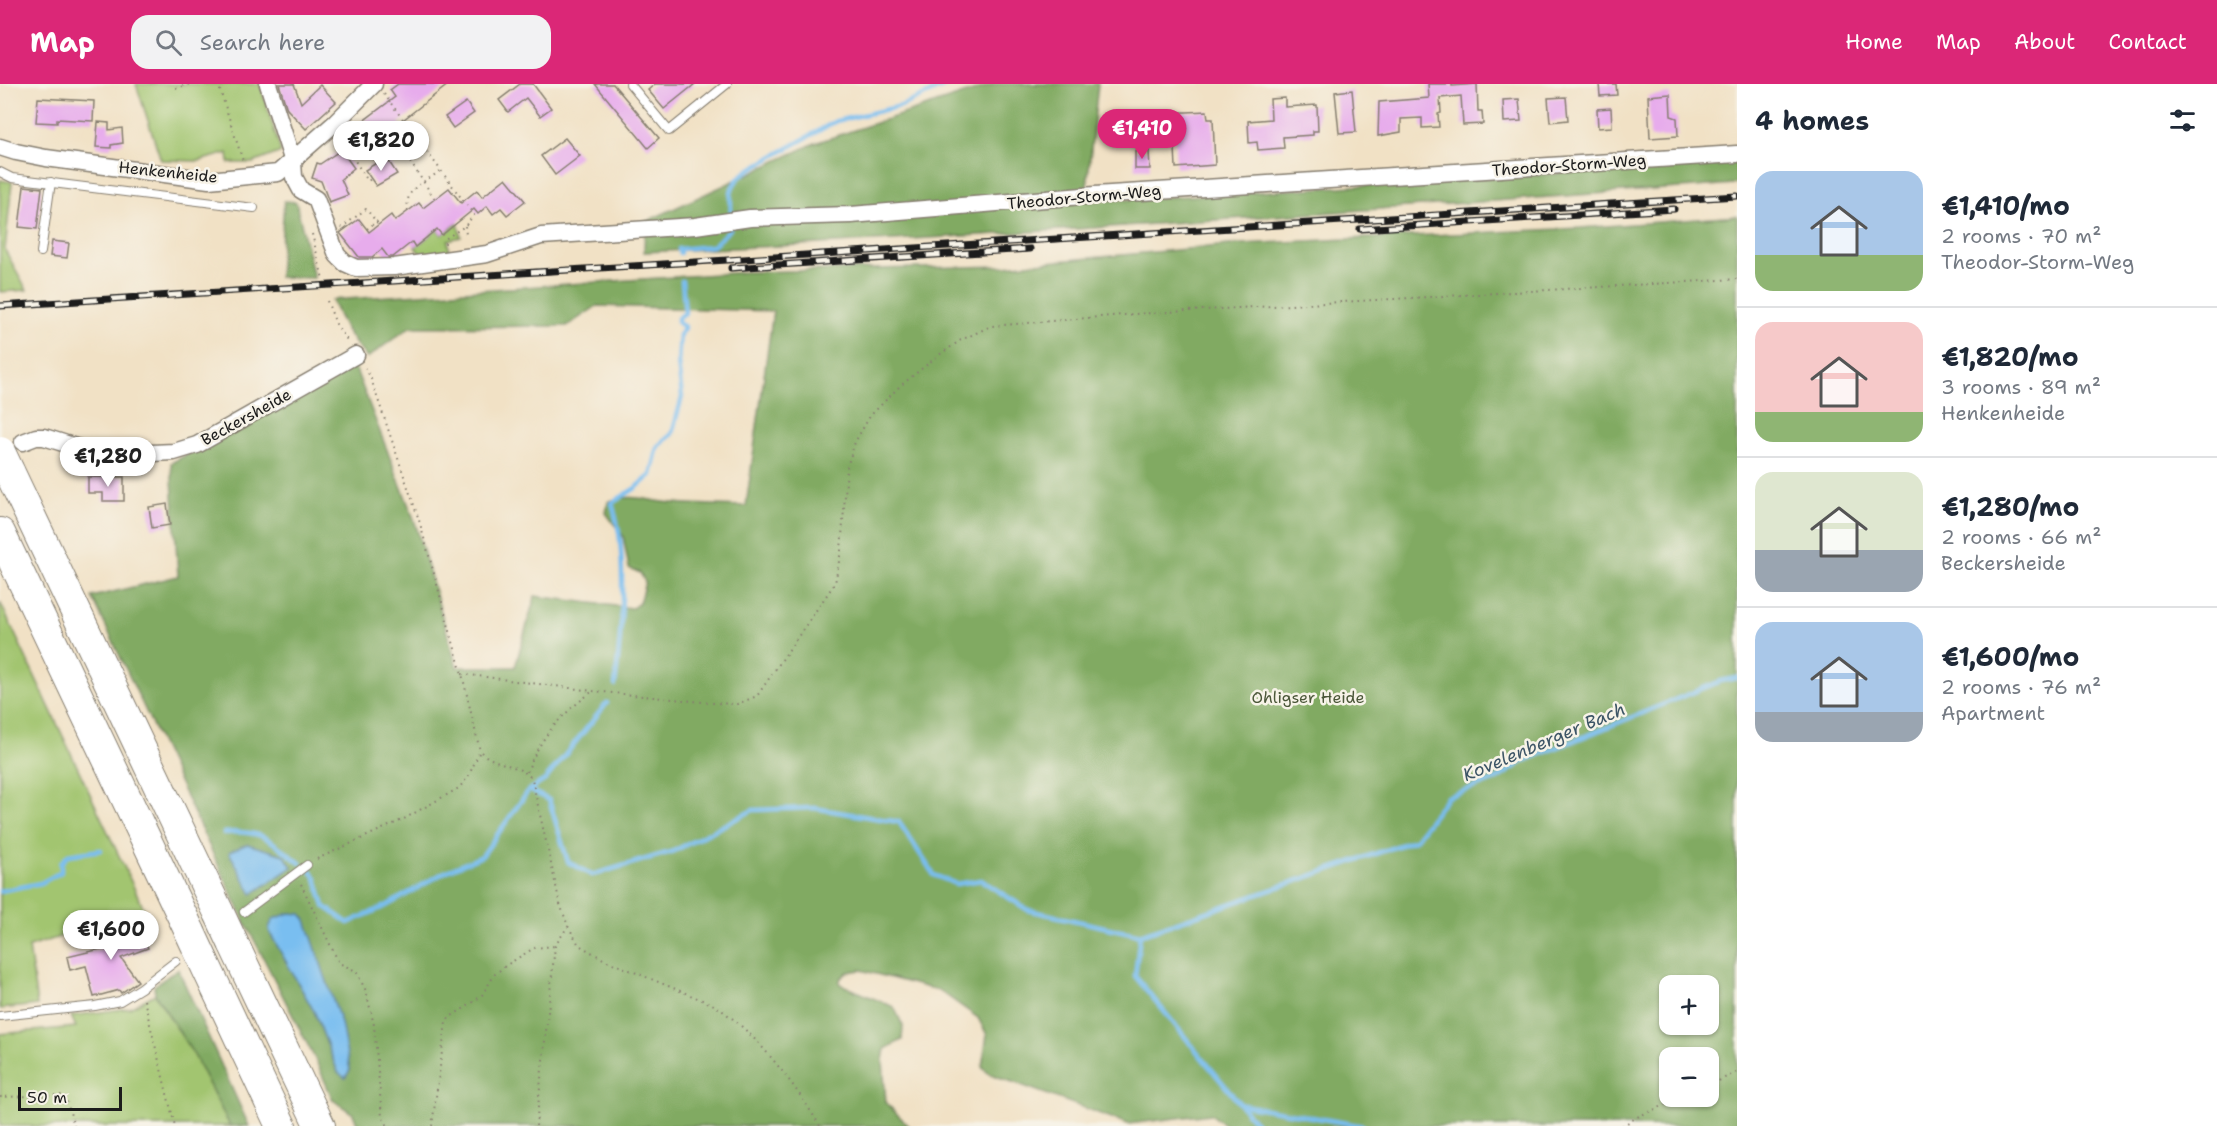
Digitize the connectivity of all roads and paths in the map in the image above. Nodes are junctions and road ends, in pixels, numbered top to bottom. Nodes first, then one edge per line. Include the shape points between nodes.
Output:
1 (189, 84) edge
2 (218, 84) edge
3 (268, 84) edge
4 (630, 84) edge
5 (727, 84) edge
6 (176, 88) dead end
7 (379, 88) edge
8 (335, 123) junction
9 (414, 136) junction
10 (0, 147) edge
11 (1737, 154) edge
12 (293, 162) junction
13 (243, 163) dead end
14 (440, 171) junction
15 (0, 172) edge
16 (371, 179) dead end
17 (51, 182) junction
18 (424, 182) junction
19 (435, 199) dead end
20 (254, 208) dead end
21 (408, 211) dead end
22 (377, 221) junction
23 (380, 225) dead end
24 (465, 226) junction
25 (367, 229) dead end
26 (466, 235) dead end
27 (330, 237) junction
28 (445, 246) dead end
29 (41, 252) dead end
30 (1737, 279) edge
31 (327, 301) dead end
32 (356, 355) joint
33 (370, 376) dead end
34 (11, 455) edge
35 (0, 533) edge
36 (462, 674) junction
37 (593, 691) junction
38 (480, 751) junction
39 (527, 772) junction
40 (307, 865) joint
41 (296, 874) junction
42 (232, 912) junction
43 (568, 926) junction
44 (555, 946) junction
45 (190, 961) junction
46 (141, 988) junction
47 (0, 1016) edge
48 (1737, 1072) edge
49 (1719, 1081) edge
50 (0, 1097) edge
51 (1661, 1107) edge
52 (74, 1126) edge
53 (175, 1126) edge
54 (281, 1126) edge
55 (320, 1126) edge
56 (388, 1126) edge
57 (432, 1126) edge
58 (536, 1126) edge
59 (820, 1126) edge
60 (1622, 1126) edge

1 - 6 path
2 - 13 path
3 - 12 street, Theodor-Storm-Weg
4 - 5 lane via 669,131
7 - 8 street, Henkenheide
7 - 9 path
8 - 12 street, Henkenheide
8 - 16 path via 344,144
9 - 14 path
9 - 18 path via 400,147
10 - 12 street, Henkenheide via 46,158 209,180 278,173
11 - 27 street, Theodor-Storm-Weg via 1095,195 851,215 750,218 695,226 541,236 487,254 394,267 357,268 345,263
12 - 27 street, Theodor-Storm-Weg via 294,177 301,190 316,199
14 - 18 path
14 - 24 path via 474,215
15 - 17 lane
17 - 20 lane
17 - 29 lane
18 - 19 path
18 - 21 path via 406,199
22 - 23 path
22 - 25 path
22 - 27 path via 366,209
24 - 26 path
24 - 28 path via 445,239
30 - 37 path via 1147,313 991,326 939,355 870,416 855,442 848,467 835,583 757,696 737,704
31 - 32 path
32 - 34 street, Beckersheide via 197,445 174,452 108,455 36,437
33 - 36 path via 419,520
34 - 42 highway
35 - 45 highway, bridge via 190,932
36 - 37 path
36 - 38 path
37 - 39 path via 550,728
38 - 39 path via 490,759
38 - 40 path via 459,788
39 - 43 path via 532,779
40 - 41 lane
41 - 42 lane
41 - 56 path via 339,963 356,971 366,991 374,1025 382,1117
42 - 55 highway, bridge via 233,943
43 - 44 path
43 - 59 path via 579,945 605,960 726,1012 781,1070
44 - 57 path via 534,948 505,966 482,995 446,1022
44 - 58 path
45 - 46 lane
45 - 54 highway
46 - 47 lane via 120,1001 95,1006
46 - 53 path
48 - 49 path
50 - 52 path via 65,1095
51 - 60 path

